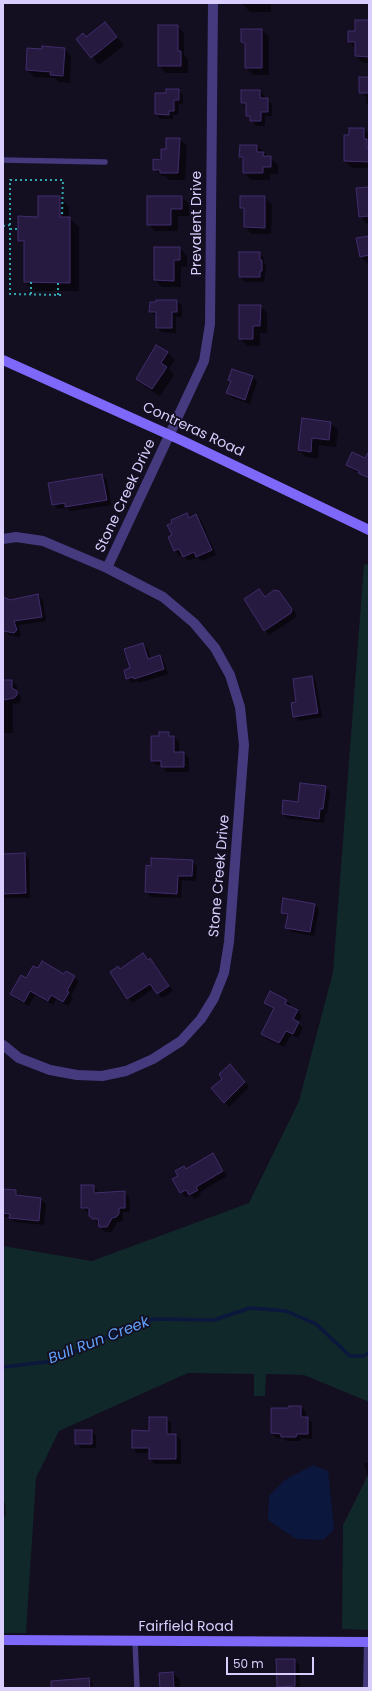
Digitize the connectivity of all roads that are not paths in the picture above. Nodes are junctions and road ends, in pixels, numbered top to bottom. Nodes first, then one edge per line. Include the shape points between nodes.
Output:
1 (213, 3) edge
2 (3, 160) edge
3 (105, 162) dead end
4 (3, 360) edge
5 (171, 435) junction
6 (369, 530) edge
7 (3, 539) edge
8 (107, 568) junction
9 (3, 1045) edge
10 (3, 1640) edge
11 (135, 1640) junction
12 (369, 1642) edge
13 (137, 1688) edge
14 (368, 1688) edge

1 - 5 street, Prevalent Drive via 210,324 204,361
2 - 3 lane
4 - 5 street, Contreras Road
5 - 6 street, Contreras Road
5 - 8 street, Stone Creek Drive
7 - 8 street, Stone Creek Drive via 16,537 43,541
8 - 9 street, Stone Creek Drive via 163,597 194,624 215,648 230,675 240,707 244,746 229,942 224,973 214,998 201,1019 181,1041 153,1059 126,1071 102,1076 50,1070 18,1058
10 - 11 street, Fairfield Road
11 - 12 street, Fairfield Road
11 - 13 lane
12 - 14 street

